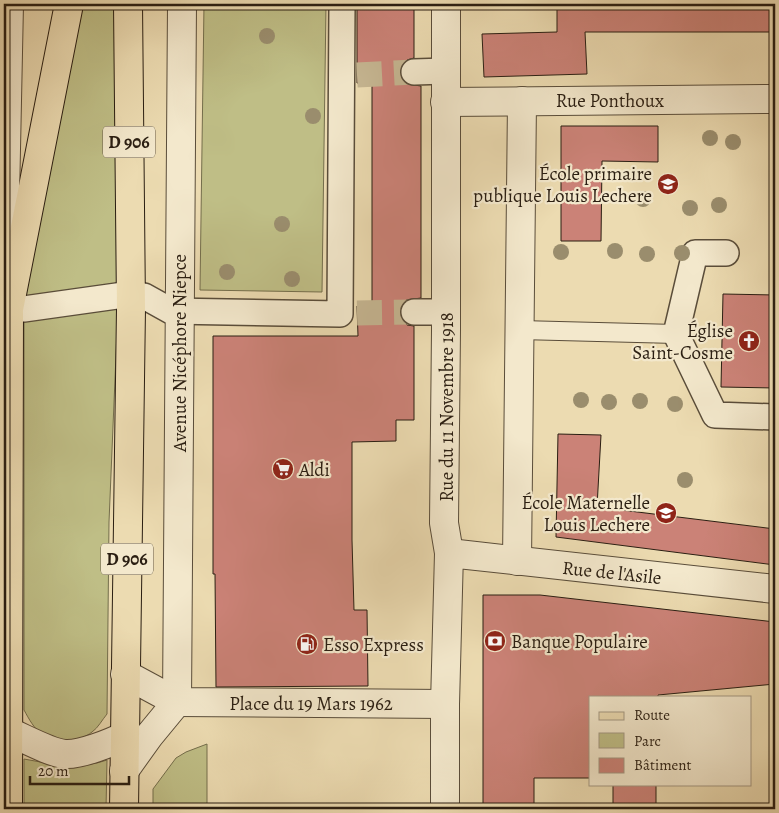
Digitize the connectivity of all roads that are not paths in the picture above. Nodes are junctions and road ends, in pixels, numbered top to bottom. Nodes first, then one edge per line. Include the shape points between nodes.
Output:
1 (9, 4) edge
2 (69, 4) edge
3 (128, 4) edge
4 (182, 4) edge
5 (342, 4) edge
6 (446, 4) edge
7 (445, 71) junction
8 (414, 72) tunnel mouth
9 (775, 99) edge
10 (522, 101) junction
11 (445, 102) junction
12 (726, 253) dead end
13 (131, 294) junction
14 (6, 309) edge
15 (180, 312) junction
16 (414, 312) tunnel mouth
17 (446, 312) junction
18 (520, 330) junction
19 (676, 334) junction
20 (775, 417) edge
21 (449, 553) junction
22 (517, 561) junction
23 (775, 589) edge
24 (125, 674) junction
25 (177, 702) junction
26 (445, 704) junction
27 (7, 731) junction
28 (124, 736) junction
29 (124, 771) junction
30 (8, 809) edge
31 (124, 809) edge
32 (445, 809) edge

1 - 14 street
2 - 14 main road
3 - 13 main road, D 906
4 - 15 street, Avenue Nicéphore Niepce
5 - 15 street via 350,76 349,314
6 - 7 street, Rue du 11 Novembre 1918
7 - 8 street
7 - 11 street, Rue du 11 Novembre 1918
9 - 10 street, Rue Ponthoux
10 - 11 street, Rue Ponthoux
10 - 18 street
11 - 17 street, Rue du 11 Novembre 1918
12 - 19 street via 695,253
13 - 14 street
13 - 15 street via 144,296 171,311
13 - 24 main road, D 906
14 - 27 main road
15 - 25 street, Avenue Nicéphore Niepce
16 - 17 street
17 - 21 street, Rue du 11 Novembre 1918 via 444,523
18 - 19 lane
18 - 22 street
19 - 20 street via 715,415
21 - 22 street, Rue de l'Asile
21 - 26 street, Rue du 11 Novembre 1918
22 - 23 street, Rue de l'Asile
24 - 25 street
24 - 28 main road, D 906
25 - 26 street, Place du 19 Mars 1962
25 - 29 street
26 - 32 street, Rue du 11 Novembre 1918
27 - 28 street via 66,754 109,744
27 - 30 main road
28 - 29 main road, D 906
29 - 31 main road, D 906

